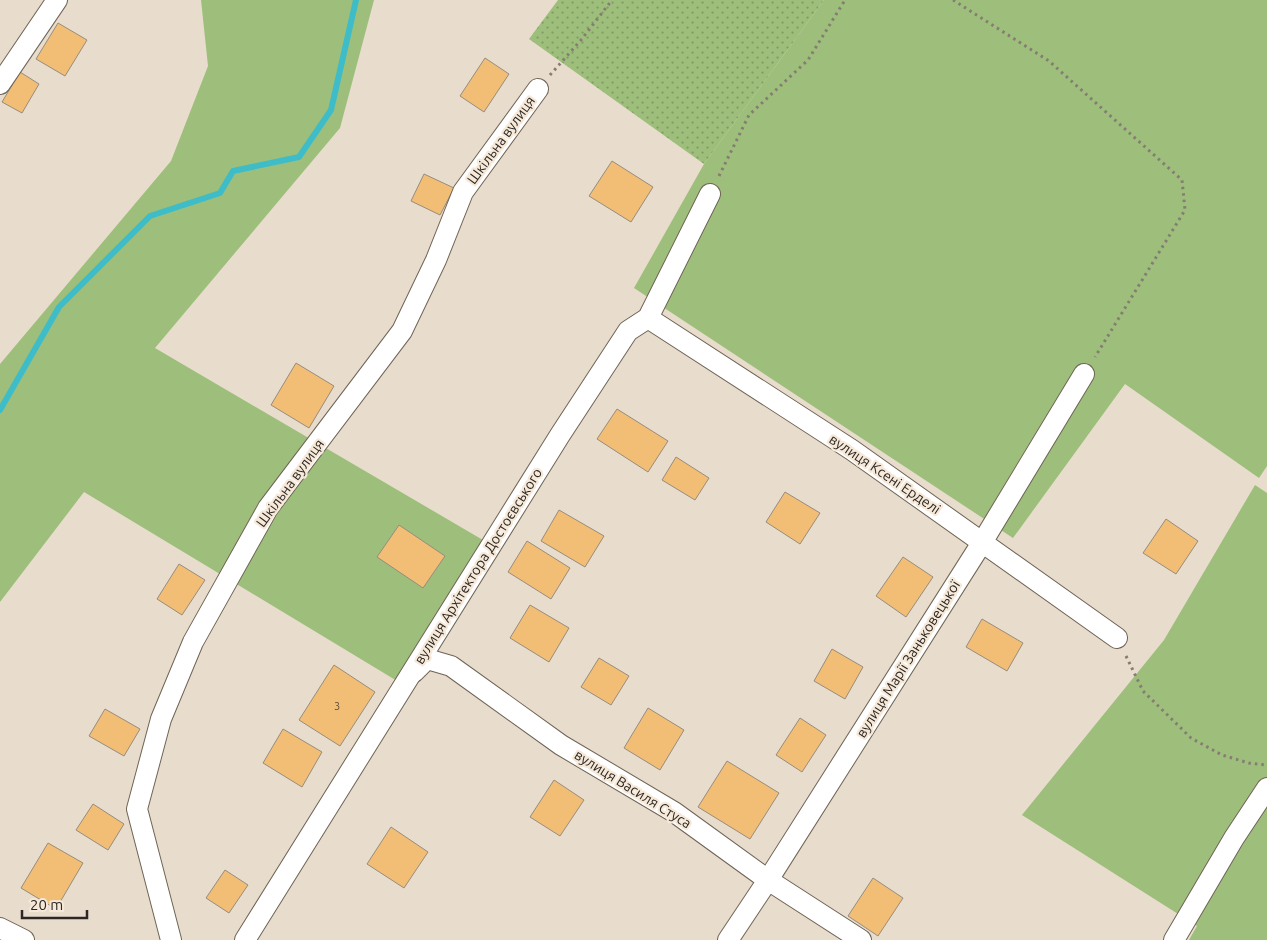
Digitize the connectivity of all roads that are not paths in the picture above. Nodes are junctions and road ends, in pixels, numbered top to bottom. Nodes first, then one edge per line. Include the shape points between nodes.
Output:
1 (57, 0) edge
2 (0, 84) edge
3 (538, 89) road end
4 (710, 194) road end
5 (648, 318) junction
6 (1084, 374) road end
7 (983, 541) junction
8 (1117, 638) road end
9 (407, 679) junction
10 (1267, 788) edge
11 (768, 880) junction
12 (0, 928) edge
13 (24, 940) edge
14 (171, 940) edge
15 (245, 940) edge
16 (728, 940) edge
17 (861, 940) edge
18 (1174, 940) edge

1 - 2 street
3 - 14 street, Шкільна вулиця via 463,192 436,260 402,331 268,508 193,642 160,719 138,810
4 - 5 street
5 - 7 street, вулиця Ксені Ерделі via 852,450
5 - 9 street, вулиця Архітектора Достоєвського via 628,330
6 - 7 street, вулиця Марії Заньковецької
7 - 8 street, вулиця Ксені Ерделі
7 - 11 street, вулиця Марії Заньковецької
9 - 11 street, вулиця Василя Стуса via 427,659 451,666 561,745 674,812
9 - 15 street, вулиця Архітектора Достоєвського
10 - 18 street
11 - 16 street, вулиця Марії Заньковецької
11 - 17 street, вулиця Василя Стуса
12 - 13 street

